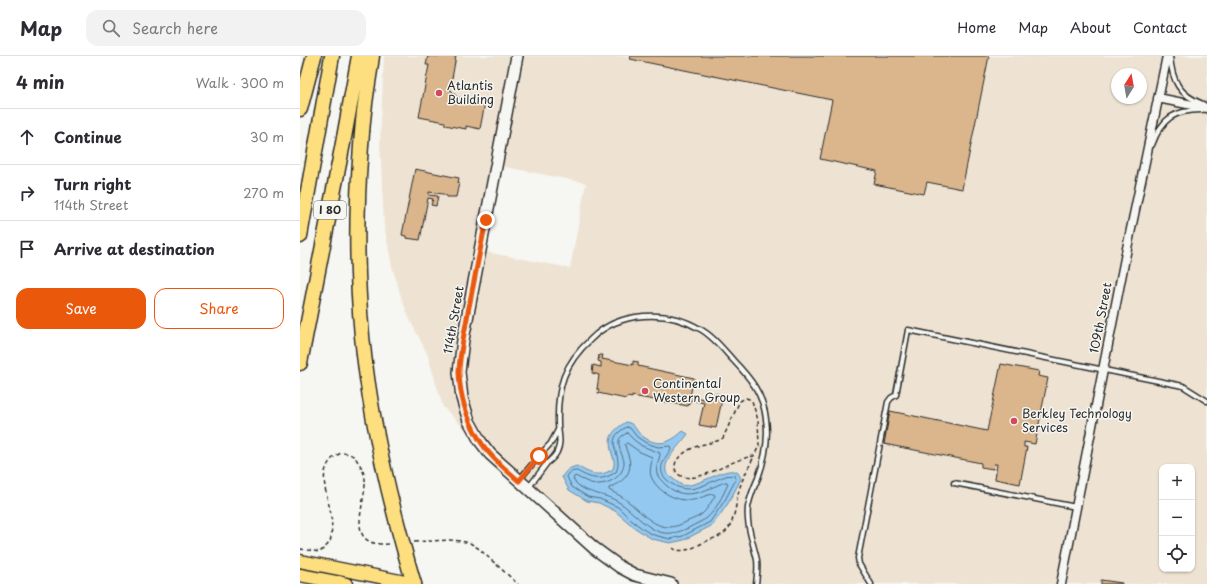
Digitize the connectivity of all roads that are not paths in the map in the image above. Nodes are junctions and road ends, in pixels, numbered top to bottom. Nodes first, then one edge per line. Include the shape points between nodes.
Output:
1 (314, 56) edge
2 (332, 56) edge
3 (359, 56) edge
4 (372, 56) edge
5 (517, 56) edge
6 (1167, 56) edge
7 (1170, 56) edge
8 (1158, 98) junction
9 (1207, 108) edge
10 (300, 109) edge
11 (1144, 166) junction
12 (300, 236) edge
13 (300, 363) edge
14 (1103, 370) junction
15 (1207, 401) edge
16 (558, 430) junction
17 (519, 481) junction
18 (954, 482) dead end
19 (527, 489) junction
20 (1076, 507) junction
21 (301, 553) edge
22 (300, 575) edge
23 (342, 584) edge
24 (414, 584) edge
25 (671, 584) edge
26 (756, 584) edge
27 (871, 584) edge
28 (1061, 584) edge

1 - 10 highway
2 - 12 highway, I 80
3 - 13 highway, I 80
4 - 24 highway via 359,173 358,269 362,336 381,456
5 - 17 street, 114th Street via 459,372 465,410 474,430 490,454
6 - 8 street, 109th Street
7 - 9 lane via 1171,70 1179,89
8 - 9 street
8 - 11 street, 109th Street
9 - 11 lane via 1186,111 1162,124
11 - 14 street, 109th Street
14 - 15 lane via 1183,386
14 - 20 street, 109th Street
14 - 27 lane via 908,330 896,396 888,402 858,558
16 - 17 lane via 551,443
16 - 19 lane via 560,437 557,454
16 - 26 lane via 559,390 564,375 573,359 597,333 628,319 648,316 686,322 706,333 749,376 759,392 766,418 767,441 764,461 748,507 750,535 757,562
17 - 19 street, 114th Street
18 - 20 lane
19 - 25 street, 114th Street via 594,548 620,567 636,575
20 - 28 street, 109th Street
21 - 24 main road
22 - 23 main road

